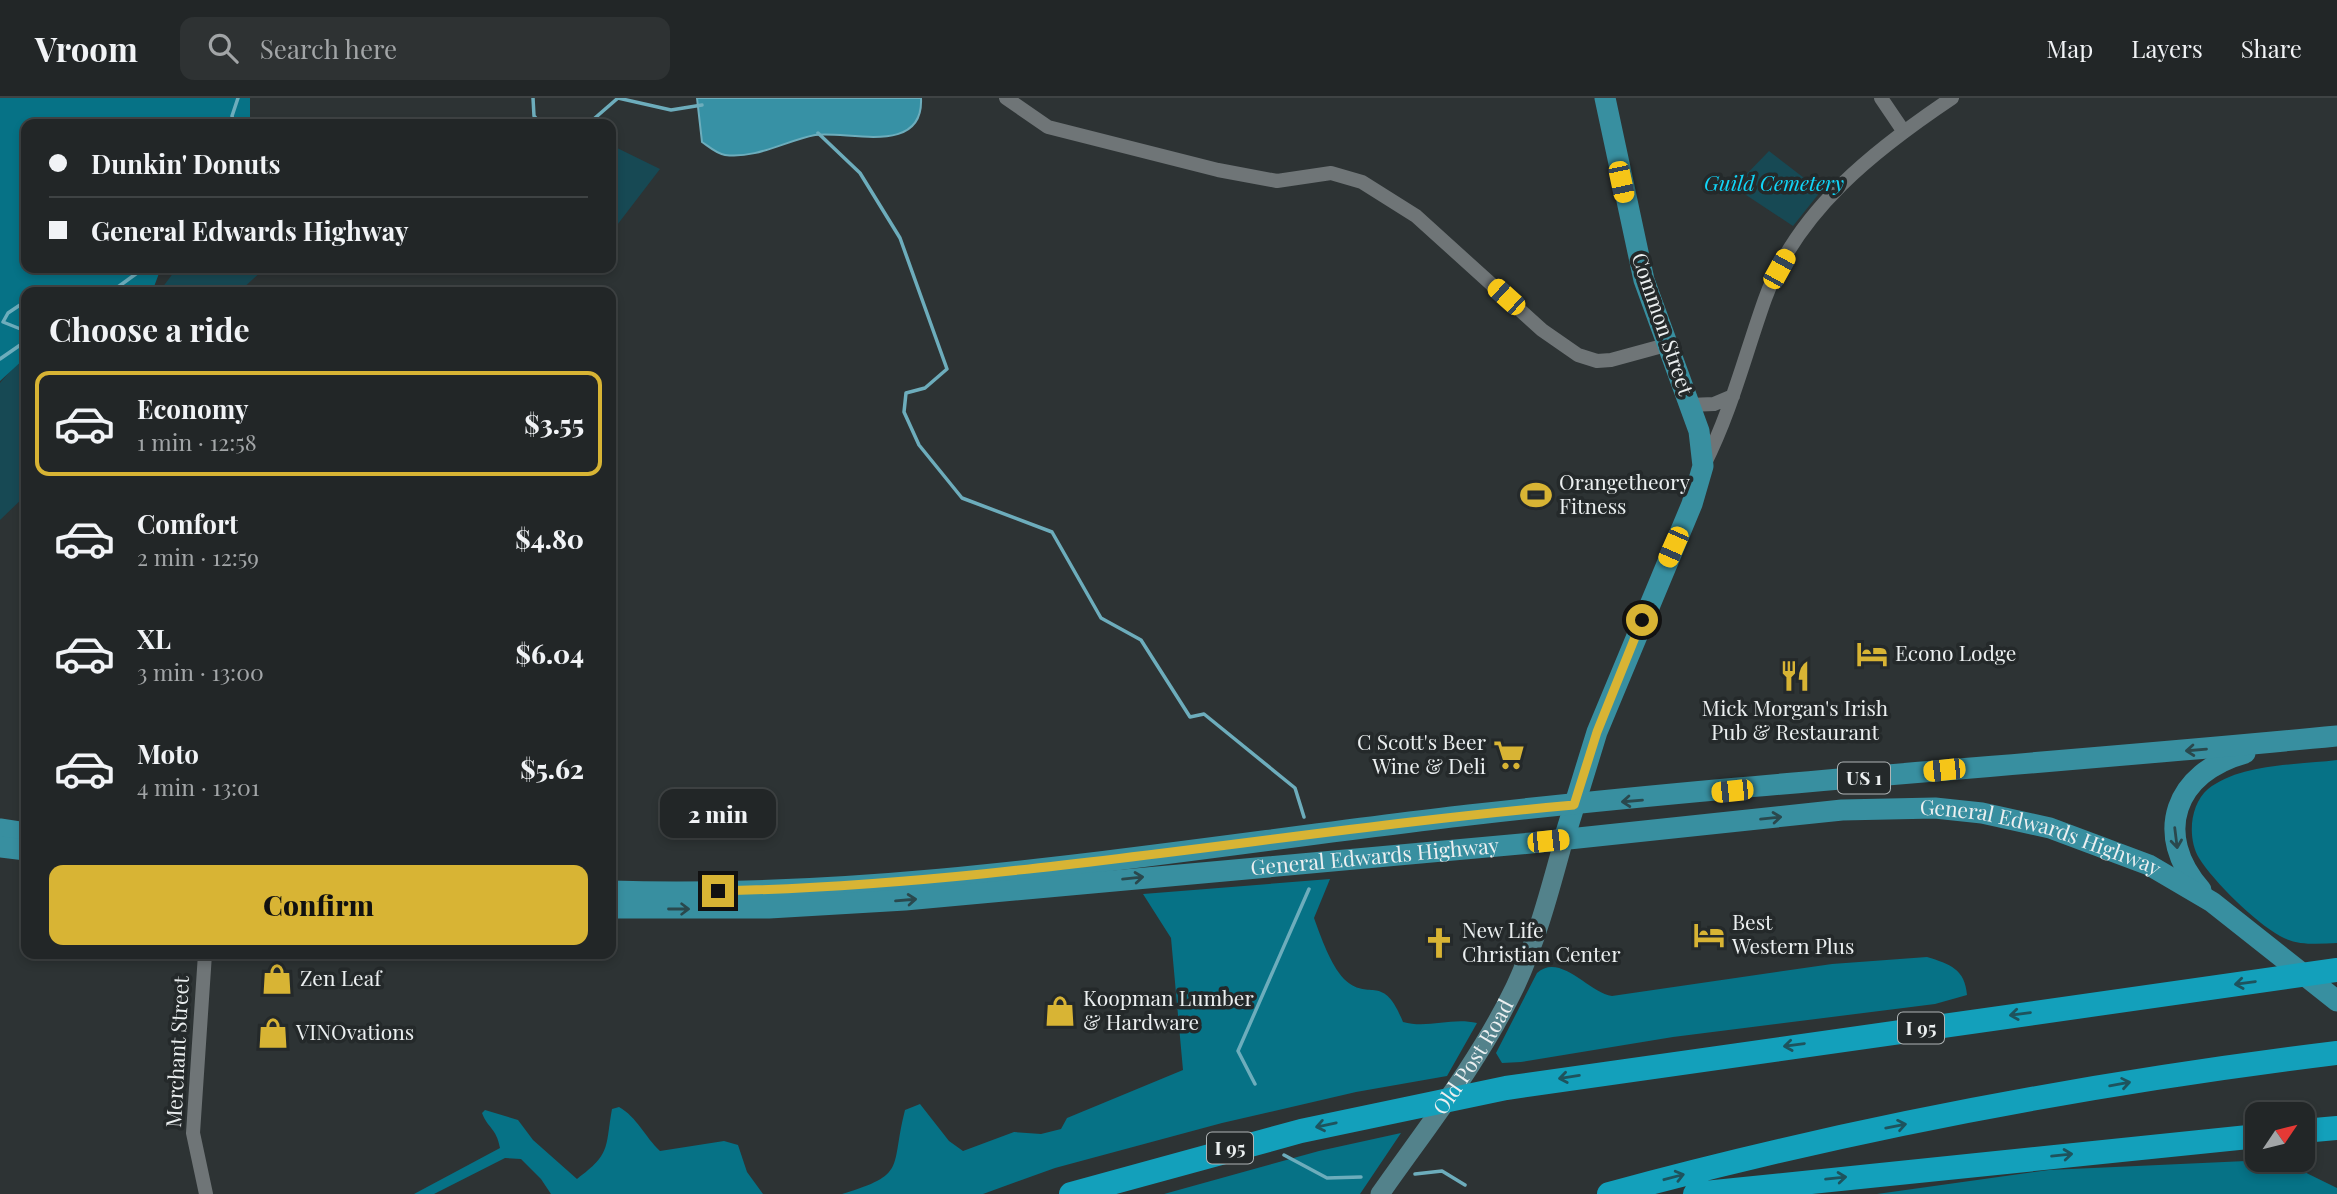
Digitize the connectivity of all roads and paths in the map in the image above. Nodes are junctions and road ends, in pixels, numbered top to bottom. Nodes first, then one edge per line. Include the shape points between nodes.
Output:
1 (1006, 98) edge
2 (1605, 98) edge
3 (1881, 98) edge
4 (1952, 98) edge
5 (1904, 132) junction
6 (1666, 345) junction
7 (1732, 396) junction
8 (1689, 405) junction
9 (1703, 466) junction
10 (2337, 737) edge
11 (1574, 805) junction
12 (0, 829) edge
13 (21, 832) edge
14 (1564, 839) junction
15 (0, 847) edge
16 (21, 849) edge
17 (616, 891) edge
18 (2212, 902) junction
19 (616, 908) edge
20 (205, 959) edge
21 (2337, 962) edge
22 (2337, 970) edge
23 (2282, 978) junction
24 (2337, 1001) edge
25 (2337, 1053) edge
26 (2337, 1128) edge
27 (2315, 1130) edge
28 (2245, 1137) edge
29 (206, 1194) edge
30 (1071, 1194) edge
31 (1380, 1194) edge
32 (1608, 1194) edge
33 (1695, 1194) edge

1 - 6 street via 1048,127 1218,170 1277,181 1331,173 1362,182 1416,216 1542,330 1578,355 1611,360
2 - 6 main road, Common Street via 1636,250
3 - 5 street
4 - 5 street, Old Post Road
5 - 7 street, Old Post Road via 1838,189 1794,240 1766,297
6 - 8 main road, Common Street
7 - 8 street via 1714,404
7 - 9 street, Old Post Road via 1720,435
8 - 9 main road, Common Street via 1699,431
9 - 11 main road, Old Post Road via 1597,732
10 -> 11 main road, General Edwards Highway / US 1
10 -> 18 main road via 2236,755 2208,768 2192,783 2178,809 2177,845 2190,876
11 - 14 main road, Old Post Road
11 - 17 main road, General Edwards Highway / US 1 via 1028,872 768,890
12 - 13 main road
14 -> 18 main road, General Edwards Highway / US 1 via 1854,809 1958,810 2027,822 2093,842 2149,865
19 -> 14 main road, General Edwards Highway / US 1 via 905,901
14 - 31 main road, Old Post Road via 1539,927 1504,1007 1461,1080
15 - 16 main road
18 - 24 main road, General Edwards Highway / US 1
20 - 29 street, Merchant Street via 193,1133
21 - 23 highway
22 - 23 highway, I 95
23 -> 30 highway, I 95 via 1506,1088 1238,1146
32 -> 25 highway via 1928,1119 2129,1083
26 - 27 highway
33 -> 28 highway

